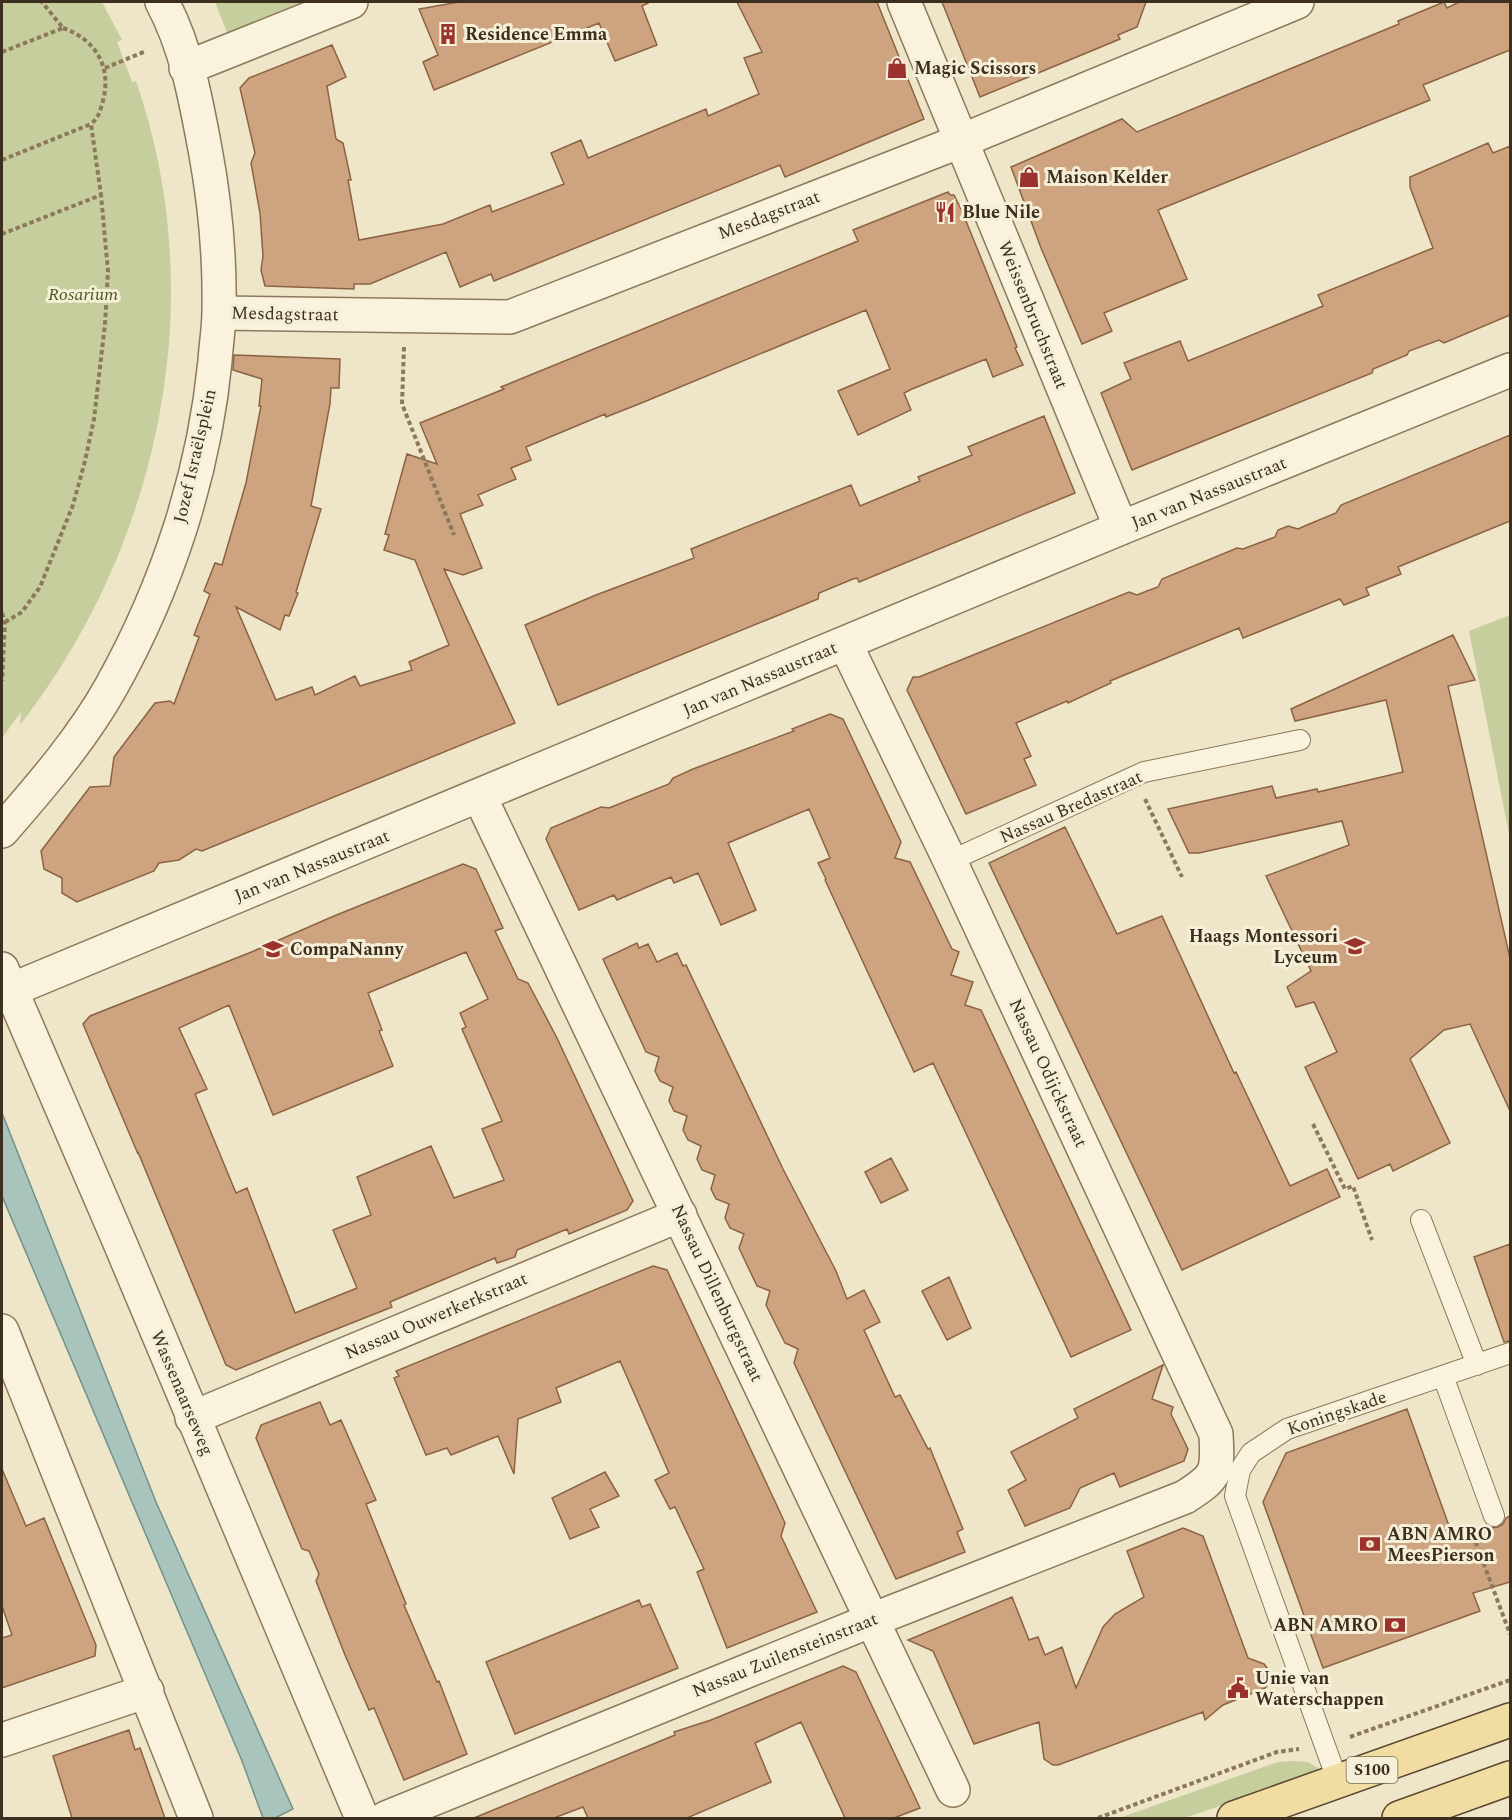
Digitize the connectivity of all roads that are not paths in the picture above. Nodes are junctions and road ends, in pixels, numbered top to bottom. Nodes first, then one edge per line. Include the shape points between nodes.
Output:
1 (351, 2) edge
2 (904, 2) edge
3 (1297, 2) edge
4 (174, 13) edge
5 (186, 68) junction
6 (961, 141) junction
7 (219, 313) junction
8 (1510, 370) edge
9 (1121, 528) junction
10 (845, 643) junction
11 (1300, 740) dead end
12 (480, 797) junction
13 (2, 831) edge
14 (950, 861) junction
15 (6, 979) edge
16 (680, 1215) junction
17 (1421, 1220) dead end
18 (2, 1331) edge
19 (1510, 1353) edge
20 (1477, 1365) junction
21 (1443, 1376) junction
22 (192, 1418) junction
23 (1229, 1467) junction
24 (1494, 1516) dead end
25 (872, 1620) junction
26 (147, 1691) junction
27 (1510, 1720) edge
28 (2, 1740) edge
29 (1510, 1778) edge
30 (1338, 1782) junction
31 (953, 1790) dead end
32 (196, 1818) edge
33 (362, 1818) edge
34 (386, 1818) edge
35 (1234, 1818) edge
36 (1400, 1818) edge

1 - 5 street
2 - 6 street, Weissenbruchstraat
3 - 6 street, Mesdagstraat
4 - 5 street, Jozef Israëlsplein
5 - 7 street, Jozef Israëlsplein via 213,188
6 - 7 street, Mesdagstraat via 510,317
6 - 9 street, Weissenbruchstraat
7 - 13 street, Jozef Israëlsplein via 210,404 197,464 156,594 115,679 86,726
8 - 9 street, Jan van Nassaustraat
9 - 10 street, Jan van Nassaustraat
10 - 12 street, Jan van Nassaustraat
10 - 14 street, Nassau Odijckstraat
11 - 14 lane, Nassau Bredastraat via 1144,772
12 - 15 street, Jan van Nassaustraat
12 - 16 street, Nassau Dillenburgstraat
14 - 23 street, Nassau Odijckstraat
15 - 22 street, Wassenaarseweg
16 - 22 street, Nassau Ouwerkerkstraat
16 - 25 street, Nassau Dillenburgstraat
17 - 20 lane
18 - 26 street
19 - 20 lane, Koningskade
20 - 21 lane, Koningskade
21 - 23 lane, Koningskade via 1287,1429
21 - 24 lane
22 - 33 street, Wassenaarseweg
23 - 25 street, Nassau Zuilensteinstraat via 1185,1497
23 - 30 lane via 1235,1496
25 - 31 street, Nassau Dillenburgstraat
25 - 34 street, Nassau Zuilensteinstraat
26 - 28 street
26 - 32 street
27 - 30 main road, S100
29 - 36 main road
30 - 35 main road, S100

